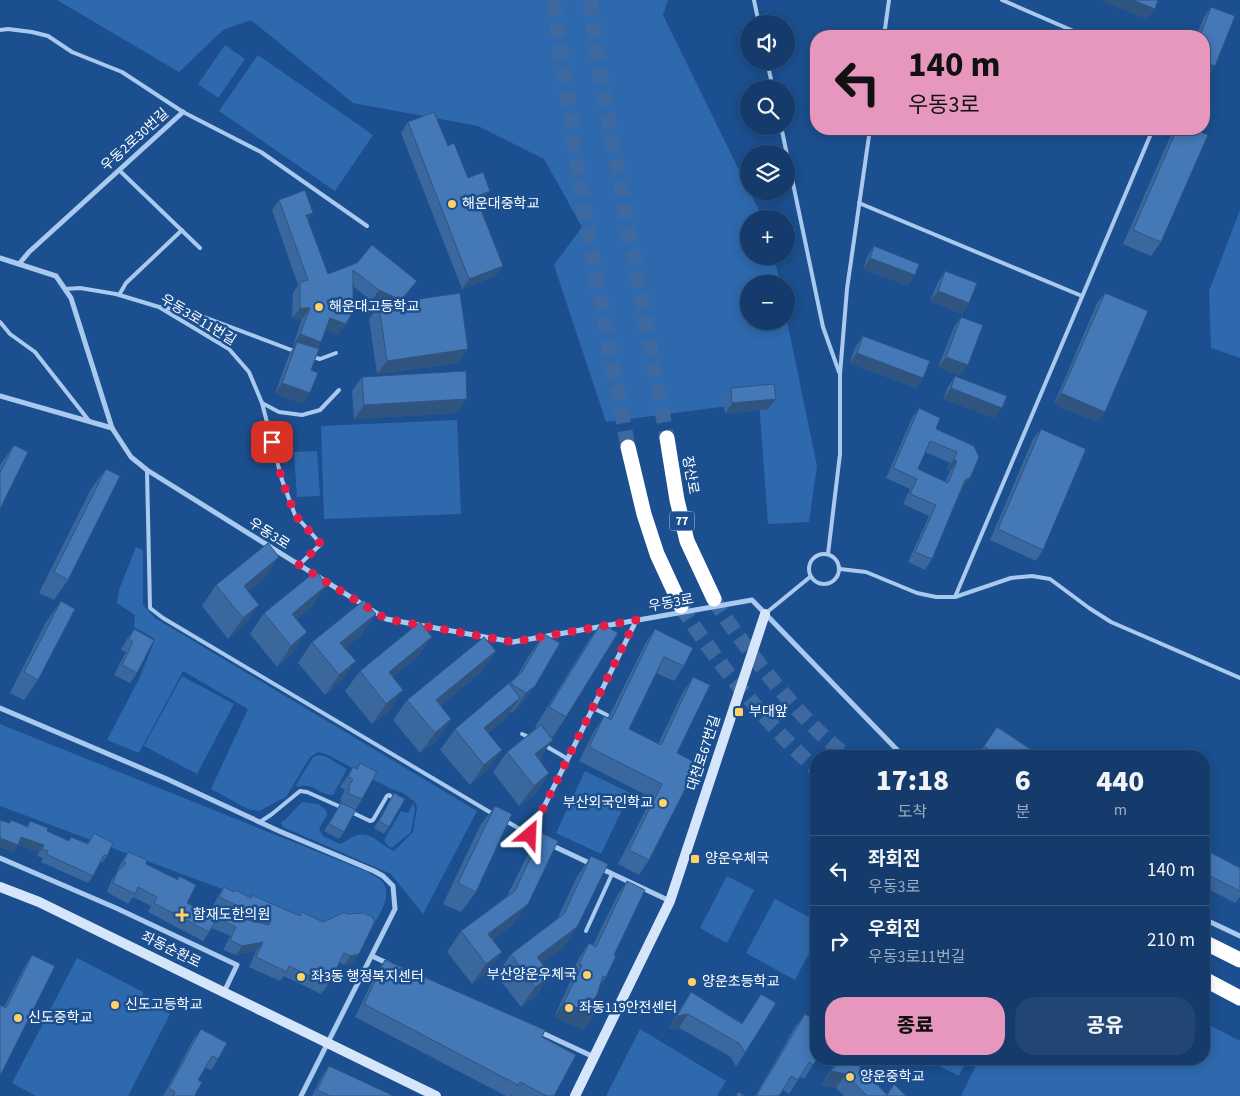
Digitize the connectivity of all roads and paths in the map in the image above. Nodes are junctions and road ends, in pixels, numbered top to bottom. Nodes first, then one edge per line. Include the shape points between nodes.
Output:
1 (754, 0) edge
2 (889, 0) edge
3 (1002, 0) edge
4 (757, 15) edge
5 (0, 30) edge
6 (885, 30) edge
7 (1071, 30) edge
8 (183, 112) junction
9 (783, 135) edge
10 (869, 135) edge
11 (1150, 135) edge
12 (119, 170) junction
13 (859, 203) junction
14 (366, 226) dead end
15 (182, 230) junction
16 (200, 248) dead end
17 (0, 258) edge
18 (20, 264) junction
19 (65, 289) junction
20 (119, 295) junction
21 (1082, 296) junction
22 (159, 307) junction
23 (0, 322) edge
24 (336, 353) dead end
25 (302, 354) edge
26 (311, 356) edge
27 (840, 374) junction
28 (339, 390) dead end
29 (0, 396) edge
30 (262, 403) junction
31 (90, 422) junction
32 (112, 428) junction
33 (667, 438) tunnel mouth
34 (628, 447) tunnel mouth
35 (147, 470) junction
36 (828, 554) junction
37 (299, 565) junction
38 (840, 569) junction
39 (810, 577) junction
40 (955, 597) junction
41 (714, 599) tunnel mouth
42 (681, 606) tunnel mouth
43 (765, 614) junction
44 (636, 620) junction
45 (1240, 678) edge
46 (0, 708) edge
47 (593, 708) junction
48 (607, 715) edge
49 (522, 734) dead end
50 (897, 750) edge
51 (568, 759) junction
52 (399, 801) edge
53 (496, 815) edge
54 (504, 820) edge
55 (260, 822) junction
56 (530, 835) junction
57 (0, 858) edge
58 (612, 874) junction
59 (0, 887) edge
60 (670, 900) junction
61 (1210, 922) edge
62 (586, 931) dead end
63 (1240, 936) edge
64 (1210, 945) edge
65 (372, 956) junction
66 (1240, 960) edge
67 (398, 968) edge
68 (1210, 983) edge
69 (224, 992) junction
70 (1240, 998) edge
71 (532, 1028) edge
72 (328, 1044) junction
73 (594, 1057) junction
74 (301, 1096) edge
75 (436, 1096) edge
76 (575, 1096) edge

1 - 4 lane
2 - 6 lane
3 - 7 lane
5 - 8 lane, 우동2로30번길 via 48,36 72,52 122,72
8 - 12 street, 우동2로30번길
8 - 14 lane via 261,152
9 - 27 lane via 823,327
10 - 13 lane
11 - 21 lane
12 - 15 lane
12 - 18 street, 우동2로30번길 via 29,252
13 - 21 lane
13 - 27 lane
15 - 16 lane
15 - 20 lane via 126,283
17 - 18 street
18 - 19 street via 56,276
19 - 20 lane, 우동3로11번길 via 80,288
19 - 32 street via 71,298
20 - 22 lane, 우동3로11번길
21 - 40 lane
22 - 25 lane via 188,311
22 - 30 lane, 우동3로11번길 via 229,349 249,372
23 - 31 lane via 10,334 35,352
24 - 26 lane via 320,359
27 - 36 lane via 840,454
28 - 30 lane via 320,410 302,415 279,412
29 - 31 street
30 - 37 lane, 우동3로11번길 via 282,480 295,515 321,544
31 - 32 street
32 - 35 street, 우동3로 via 131,457
33 - 41 highway, 장산로 / 77 via 687,541
34 - 42 highway, 77 via 656,554
35 - 37 street, 우동3로
35 - 53 lane via 150,608
36 - 38 lane
36 - 39 lane via 814,558 809,566
37 - 44 street, 우동3로 via 386,619 513,642
38 - 39 lane via 837,579 828,584 818,584
38 - 40 lane via 866,572 917,593
39 - 43 lane
40 - 45 lane via 1011,578 1032,576 1050,579 1111,622
43 - 44 street, 우동3로 via 752,600
43 - 50 street
43 - 60 street, 대천로67번길
44 - 47 street
46 - 55 street
47 - 48 lane
47 - 51 street
49 - 51 lane
51 - 56 street
52 - 55 lane via 387,796 370,821 300,791
54 - 56 lane
55 - 65 street via 374,871 393,886 394,909
56 - 58 street
57 - 69 street via 237,965
58 - 60 street
58 - 62 lane
59 - 69 street, 좌동순환로 via 39,902
60 - 73 street, 대천로67번길
61 - 63 street
64 - 66 highway
65 - 67 street
65 - 72 street
68 - 70 highway
69 - 72 street, 좌동순환로
71 - 73 street
72 - 74 street
72 - 75 street, 좌동순환로
73 - 76 street, 대천로67번길

